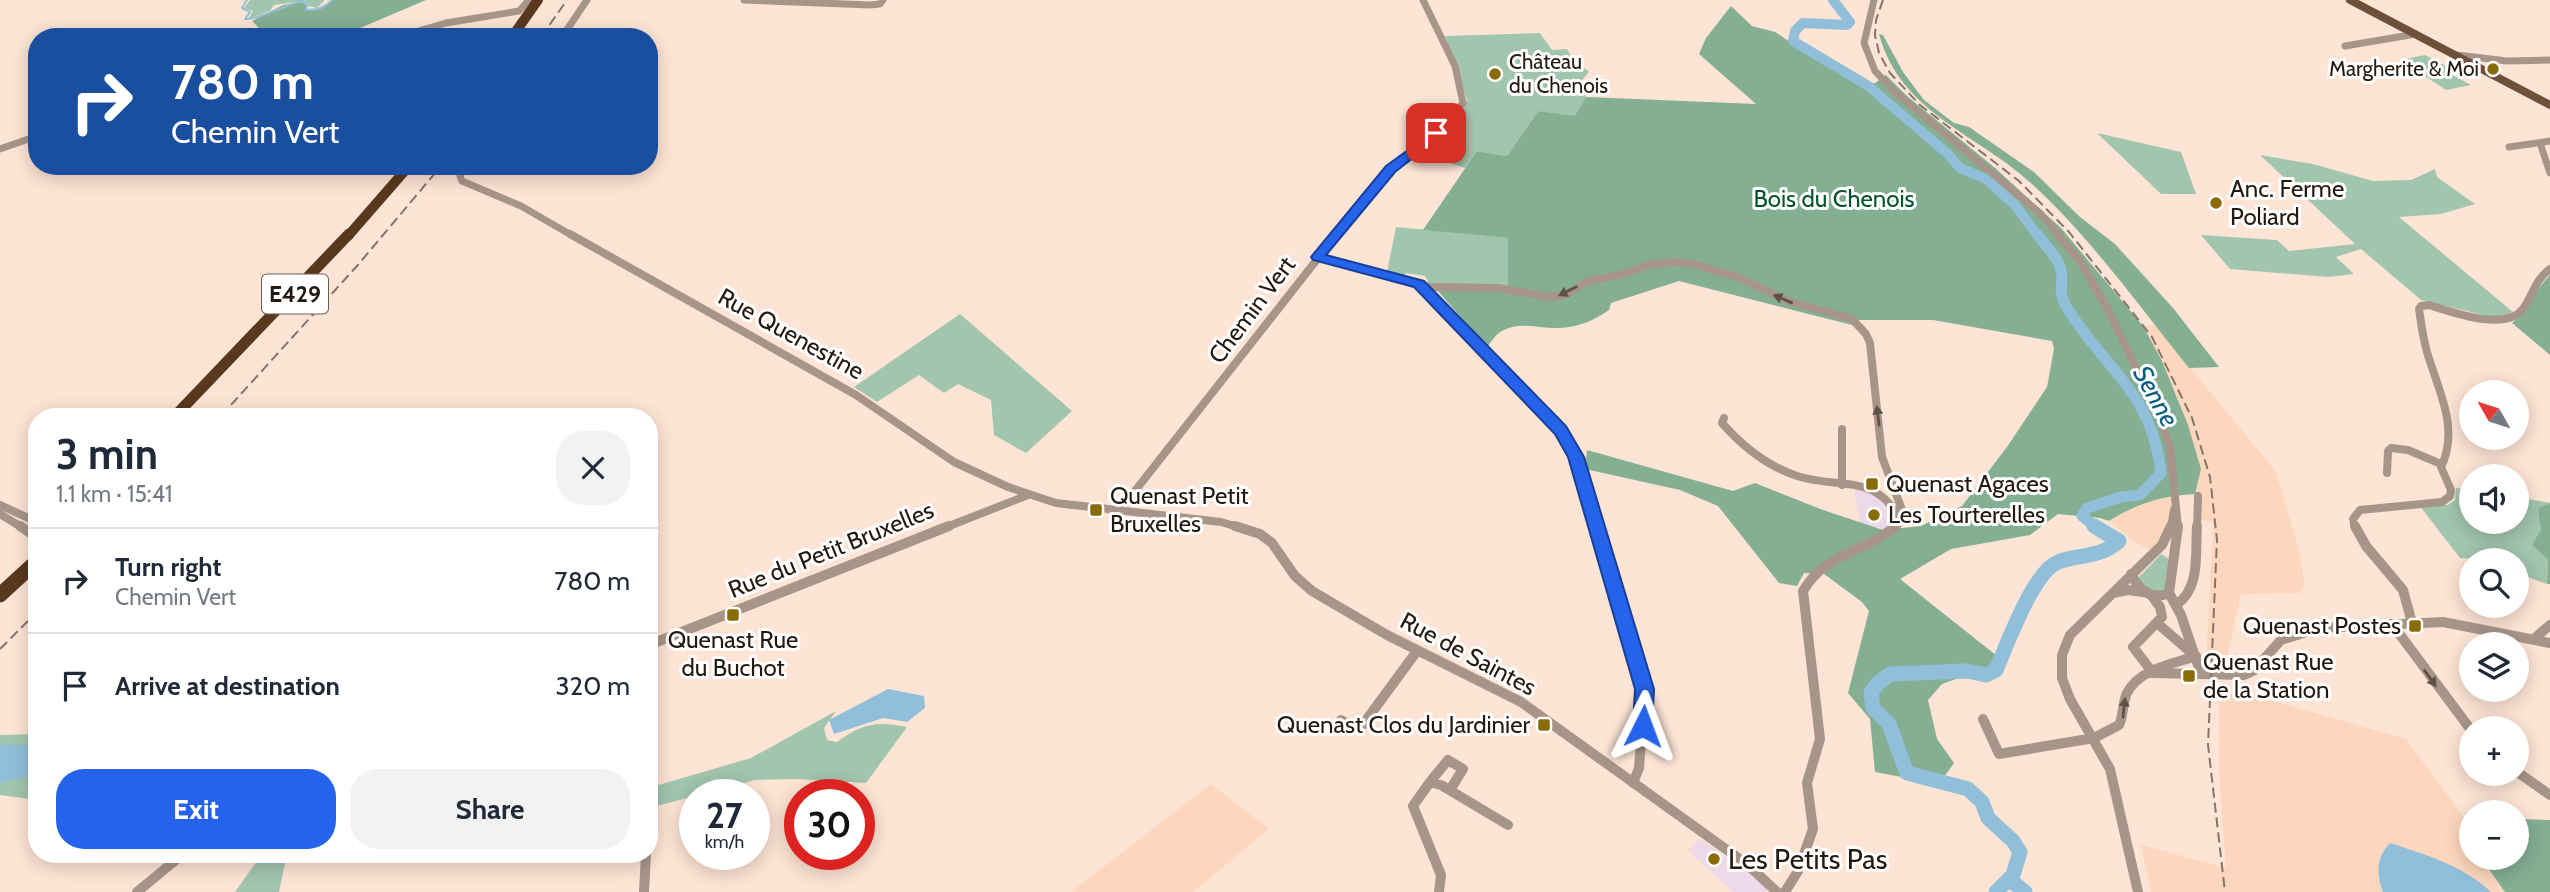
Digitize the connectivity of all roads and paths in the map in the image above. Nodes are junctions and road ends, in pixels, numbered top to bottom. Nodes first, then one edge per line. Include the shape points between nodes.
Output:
1 (529, 0) edge
2 (538, 0) edge
3 (544, 0) edge
4 (587, 0) edge
5 (744, 0) edge
6 (883, 0) edge
7 (1423, 0) edge
8 (1874, 0) edge
9 (2350, 0) edge
10 (432, 28) edge
11 (518, 28) edge
12 (525, 28) edge
13 (568, 28) edge
14 (2416, 34) junction
15 (2345, 46) dead end
16 (2455, 55) junction
17 (2550, 60) edge
18 (2550, 105) edge
19 (28, 139) edge
20 (2550, 141) edge
21 (2540, 143) junction
22 (2509, 147) dead end
23 (0, 149) edge
24 (2550, 173) edge
25 (401, 175) edge
26 (409, 175) edge
27 (461, 175) edge
28 (1318, 257) junction
29 (2550, 269) edge
30 (1419, 284) junction
31 (183, 408) edge
32 (193, 408) edge
33 (1724, 418) dead end
34 (1842, 429) dead end
35 (2441, 464) junction
36 (2386, 473) dead end
37 (1890, 483) junction
38 (1842, 485) junction
39 (2177, 487) junction
40 (1873, 489) junction
41 (1028, 495) junction
42 (2198, 496) dead end
43 (0, 505) edge
44 (1120, 510) junction
45 (0, 514) edge
46 (28, 518) edge
47 (1901, 522) junction
48 (28, 532) edge
49 (2158, 546) junction
50 (28, 559) edge
51 (2175, 560) junction
52 (28, 569) edge
53 (2131, 574) junction
54 (0, 585) edge
55 (2112, 593) junction
56 (2169, 593) junction
57 (2148, 594) junction
58 (0, 595) edge
59 (2176, 605) junction
60 (2157, 623) junction
61 (2412, 623) junction
62 (2392, 624) junction
63 (2550, 625) edge
64 (2535, 638) junction
65 (658, 641) edge
66 (2550, 643) edge
67 (1417, 651) junction
68 (2196, 656) junction
69 (2152, 673) junction
70 (2201, 674) junction
71 (2461, 716) edge
72 (1983, 719) dead end
73 (1341, 720) dead end
74 (2094, 739) junction
75 (2529, 780) edge
76 (1430, 782) junction
77 (1633, 783) junction
78 (1450, 790) junction
79 (2550, 795) edge
80 (1508, 825) dead end
81 (172, 863) edge
82 (646, 863) edge
83 (1787, 891) edge
84 (137, 892) edge
85 (644, 892) edge
86 (1439, 892) edge
87 (2138, 892) edge

1 - 10 street via 519,11
2 - 11 highway
3 - 12 highway
4 - 13 street
5 - 6 street via 870,5
7 - 28 street, Chemin Vert via 1441,28 1463,103 1444,126 1391,169
8 - 39 street via 1864,43 1869,62 1888,87 2023,198 2082,264 2158,413
9 - 14 main road
14 - 15 street
14 - 16 main road
16 - 17 street
16 - 18 main road
19 - 23 street
20 - 21 street
21 - 22 street
21 - 24 street
25 - 31 highway, E429 via 313,275
26 - 32 highway, E429
27 - 41 street, Rue Quenestine via 462,181 521,206 856,395 954,462
28 - 30 street
28 - 44 street, Chemin Vert
29 - 35 street via 2532,286 2519,314 2510,320 2421,306 2426,350 2447,411 2449,451
37 -> 30 street via 1882,457 1870,343 1852,319 1787,301 1722,271 1675,262 1588,281 1557,297 1499,288
30 - 77 street via 1561,430 1576,457 1645,689 1639,768
33 - 38 street via 1722,423 1731,435 1771,465
34 - 38 street
35 - 36 street via 2391,448
35 - 61 street via 2451,490 2445,500 2360,510 2353,519 2358,534 2399,585 2410,606
37 - 40 street
37 - 47 street via 1902,504
38 - 40 street
39 - 49 street via 2171,528
39 - 51 street
40 - 47 street via 1890,502
41 - 44 street, Rue Quenestine
41 - 65 street, Rue du Petit Bruxelles
42 - 59 street via 2194,583 2188,597
43 - 46 street
44 - 67 street, Rue de Saintes via 1221,522 1260,534 1312,591
45 - 48 street
47 - 83 street via 1887,535 1841,554 1808,578 1802,591 1819,739 1807,783 1813,829
49 - 51 street
49 - 53 street
50 - 54 highway
51 - 56 street
52 - 58 highway
53 - 55 street
53 - 57 street
55 - 57 street
55 - 74 street via 2070,635 2062,655 2065,687
56 - 57 street
56 - 59 street
57 - 60 street via 2162,613
59 - 68 street
60 - 68 street
60 - 69 street via 2133,647
61 - 62 street
61 - 64 street via 2455,623
62 - 70 street via 2305,631 2281,640 2244,675
62 -> 71 street
63 - 64 street
64 - 66 street
67 - 73 street via 1359,730
67 - 77 street, Rue de Saintes via 1521,702
68 - 69 street
68 - 70 street
69 - 70 street
74 -> 69 street via 2113,731 2123,720 2129,689
72 - 74 street via 1999,754
74 - 87 street via 2113,780
75 - 79 street
76 - 78 street
76 - 78 street via 1448,760 1463,769
76 - 86 street via 1413,806 1441,875
77 - 83 street, Rue de Saintes
78 - 80 street
81 - 84 street
82 - 85 street

